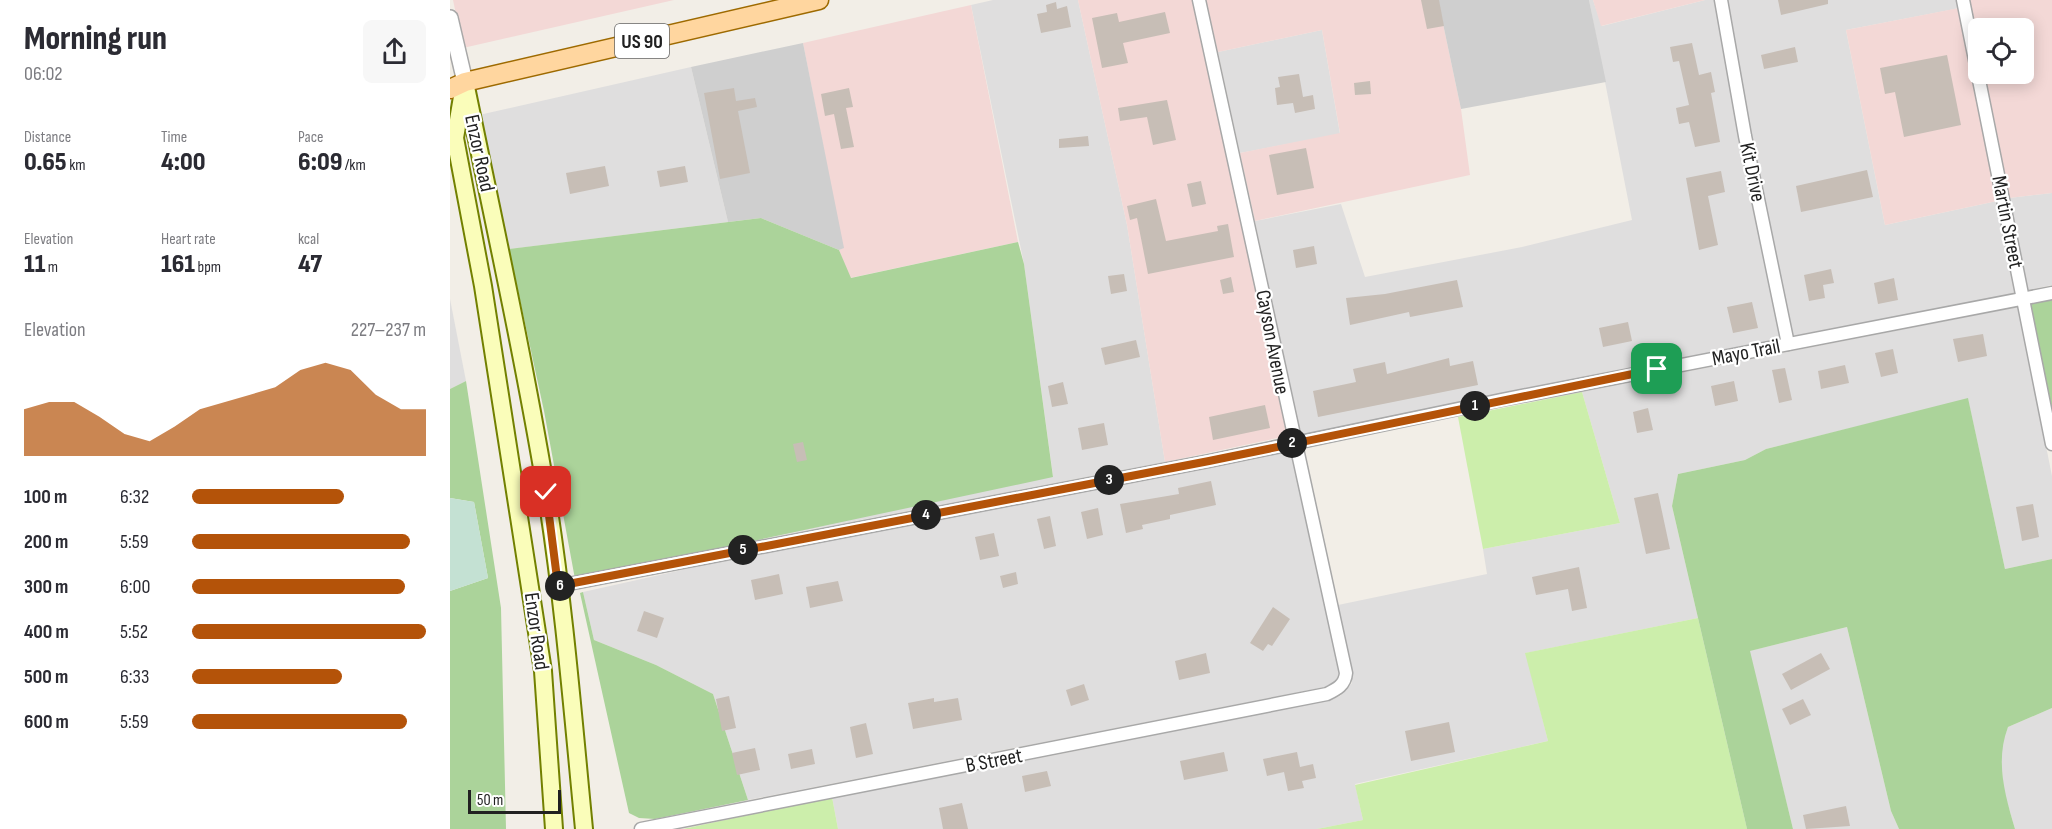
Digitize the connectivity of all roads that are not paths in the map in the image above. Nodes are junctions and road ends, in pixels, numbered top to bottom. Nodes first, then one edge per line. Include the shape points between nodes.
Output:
1 (819, 0) edge
2 (1199, 0) edge
3 (1721, 0) edge
4 (1963, 0) edge
5 (450, 18) edge
6 (455, 83) edge
7 (2052, 293) edge
8 (2023, 298) junction
9 (1788, 344) junction
10 (1294, 442) junction
11 (2052, 444) edge
12 (558, 586) junction
13 (1343, 683) joint
14 (554, 829) edge
15 (584, 829) edge
16 (641, 829) edge

1 - 6 main road, US 90
2 - 10 street, Cayson Avenue
3 - 9 street, Kit Drive
4 - 8 street, Martin Street
5 - 6 street
6 - 12 main road, Enzor Road via 497,228 546,492
6 - 14 main road, Enzor Road via 455,138 485,297 543,671
7 - 8 street, Mayo Trail
8 - 9 street, Mayo Trail
8 - 11 street, Martin Street
9 - 10 street, Mayo Trail
10 - 12 street, Mayo Trail
10 - 13 street, Cayson Avenue via 1346,673
12 - 15 main road, Enzor Road
13 - 16 street, B Street via 1327,694

